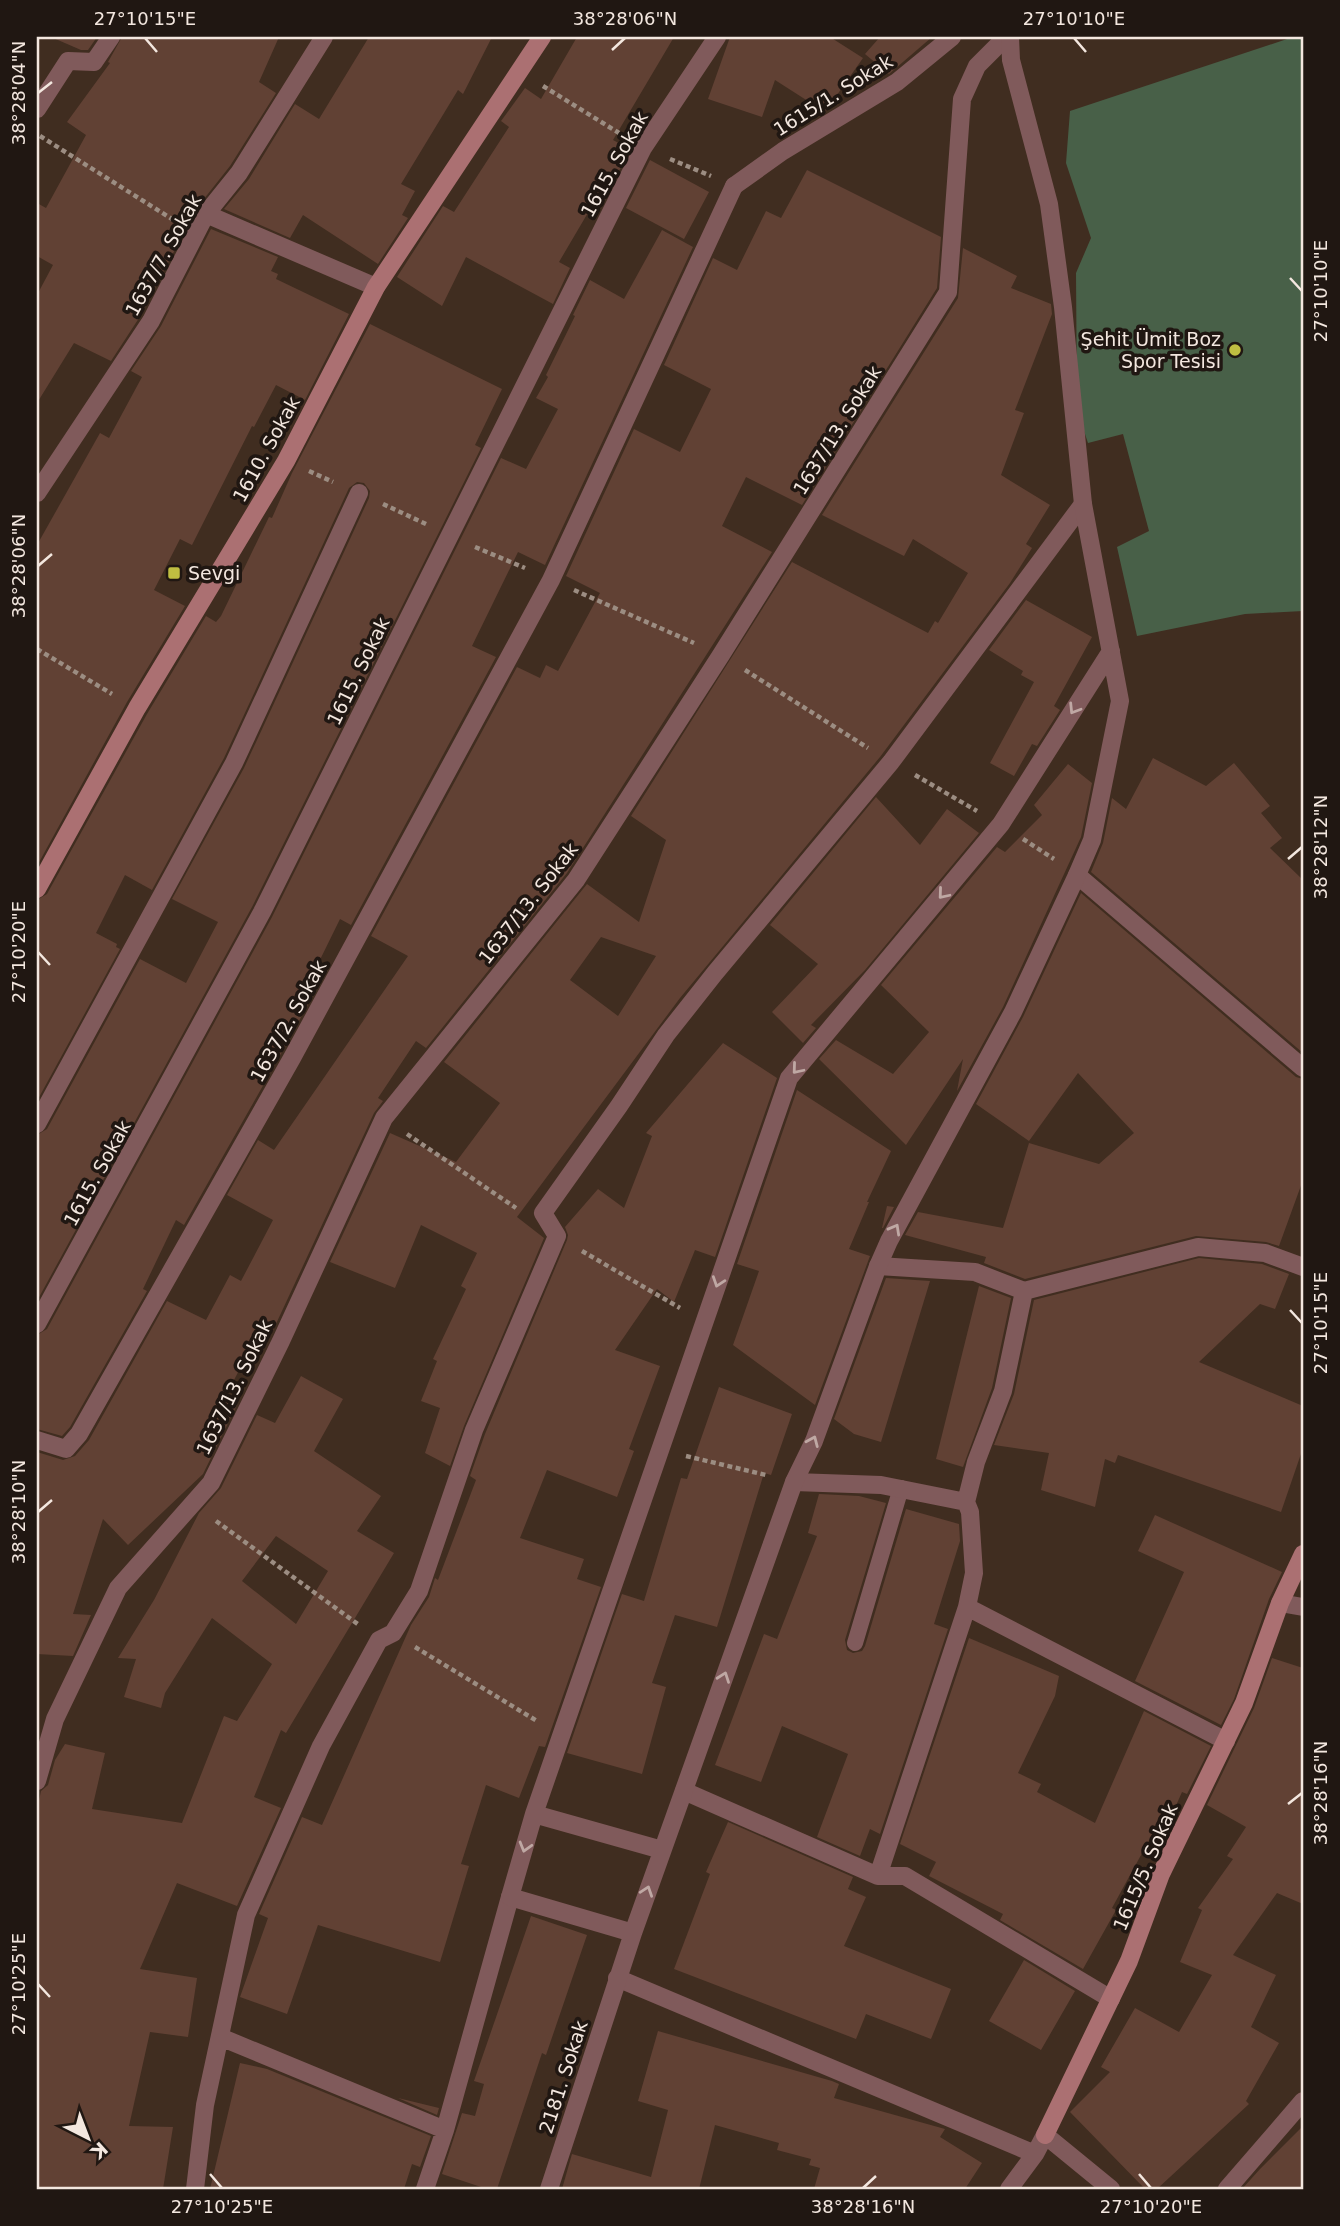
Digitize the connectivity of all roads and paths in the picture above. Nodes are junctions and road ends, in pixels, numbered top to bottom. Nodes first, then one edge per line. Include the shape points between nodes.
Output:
1 (111, 37) edge
2 (324, 37) edge
3 (542, 37) edge
4 (717, 37) edge
5 (952, 37) edge
6 (1008, 37) edge
7 (518, 71) junction
8 (37, 109) edge
9 (37, 134) edge
10 (643, 148) junction
11 (734, 186) junction
12 (206, 214) junction
13 (196, 234) junction
14 (376, 287) junction
15 (286, 461) junction
16 (37, 493) edge
17 (359, 493) junction
18 (1083, 504) junction
19 (449, 535) junction
20 (551, 580) junction
21 (37, 649) edge
22 (1111, 651) junction
23 (721, 655) junction
24 (137, 708) junction
25 (891, 762) junction
26 (1001, 824) junction
27 (1077, 875) junction
28 (37, 889) edge
29 (1303, 1068) edge
30 (384, 1118) junction
31 (37, 1124) edge
32 (557, 1236) junction
33 (878, 1266) junction
34 (1303, 1267) edge
35 (1024, 1291) junction
36 (704, 1322) junction
37 (37, 1324) edge
38 (37, 1440) edge
39 (659, 1450) junction
40 (794, 1482) junction
41 (901, 1489) junction
42 (966, 1502) junction
43 (193, 1503) junction
44 (1303, 1554) edge
45 (1280, 1602) junction
46 (967, 1607) junction
47 (1303, 1607) edge
48 (386, 1637) junction
49 (855, 1643) dead end
50 (561, 1736) junction
51 (1226, 1741) junction
52 (37, 1781) edge
53 (684, 1791) junction
54 (534, 1814) junction
55 (662, 1850) junction
56 (878, 1876) junction
57 (510, 1897) junction
58 (633, 1933) junction
59 (617, 1978) junction
60 (1111, 1999) junction
61 (220, 2037) junction
62 (1303, 2101) edge
63 (445, 2130) junction
64 (1045, 2135) junction
65 (1035, 2154) junction
66 (195, 2189) edge
67 (425, 2189) edge
68 (549, 2189) edge
69 (1009, 2189) edge
70 (1111, 2189) edge
71 (1227, 2189) edge

1 - 8 street via 94,62 68,61
2 - 12 street, 1637/7. Sokak via 239,173
3 - 7 main road, 1610. Sokak
4 - 10 street, 1615. Sokak
5 - 11 street, 1615/1. Sokak via 897,82
6 - 18 street, 2181. Sokak via 1049,204
6 - 23 street, 1637/13. Sokak via 977,66 962,99 948,292
7 - 10 path
7 - 14 main road, 1610. Sokak
9 - 13 path
10 - 11 path
10 - 19 street, 1615. Sokak
11 - 20 street
12 - 13 street, 1637/7. Sokak
12 - 14 street
13 - 16 street, 1637/7. Sokak via 151,321
14 - 15 main road, 1610. Sokak
15 - 17 path
15 - 24 main road, 1610. Sokak
17 - 19 path
17 - 31 street via 234,762
18 - 22 street, 2181. Sokak
18 - 25 street
19 - 20 path
19 - 37 street, 1615. Sokak via 262,912
20 - 23 path
20 - 38 street, 1637/2. Sokak via 292,1059 79,1434 66,1449
21 - 24 path
22 -> 26 street
22 - 27 street, 2181. Sokak via 1120,701 1092,840
23 - 25 path
23 - 30 street, 1637/13. Sokak via 576,880
24 - 28 main road, 1610. Sokak
25 - 26 path
25 - 32 street via 666,1034 543,1213
26 - 27 path
26 -> 36 street via 789,1079
27 - 29 street
33 -> 27 street, 2181. Sokak via 1013,1012
30 - 32 path
30 - 43 street, 1637/13. Sokak via 211,1483
32 - 36 path
32 - 48 street via 474,1430 419,1591
33 - 35 street via 975,1272
40 -> 33 street, 2181. Sokak via 814,1441
34 - 35 street via 1265,1253 1198,1247
35 - 42 street via 1003,1391
36 - 39 street
39 - 40 path
39 - 50 street
40 - 41 street
53 -> 40 street, 2181. Sokak
41 - 42 street
41 - 49 lane
42 - 46 street via 974,1573
43 - 48 path
43 - 52 street, 1637/13. Sokak via 118,1588 55,1719
44 - 45 main road, 1615/5. Sokak
45 - 47 street
45 - 51 main road, 1615/5. Sokak
46 - 51 street
46 - 56 street
48 - 50 path
48 - 61 street via 321,1746 246,1915
50 - 54 street
51 - 60 main road, 1615/5. Sokak via 1161,1874
53 - 55 street, 2181. Sokak
53 - 56 street
54 - 55 street
54 -> 57 street
58 -> 55 street, 2181. Sokak
56 - 60 street via 905,1876
57 - 58 street
57 - 63 street
58 - 59 street, 2181. Sokak
59 - 65 street
59 - 68 street, 2181. Sokak
60 - 64 main road, 1615/5. Sokak
61 - 63 street
61 - 66 street via 205,2105
62 - 71 street
63 - 67 street
64 - 65 street, 1615/5. Sokak
64 - 70 street
65 - 69 street, 1615/5. Sokak

